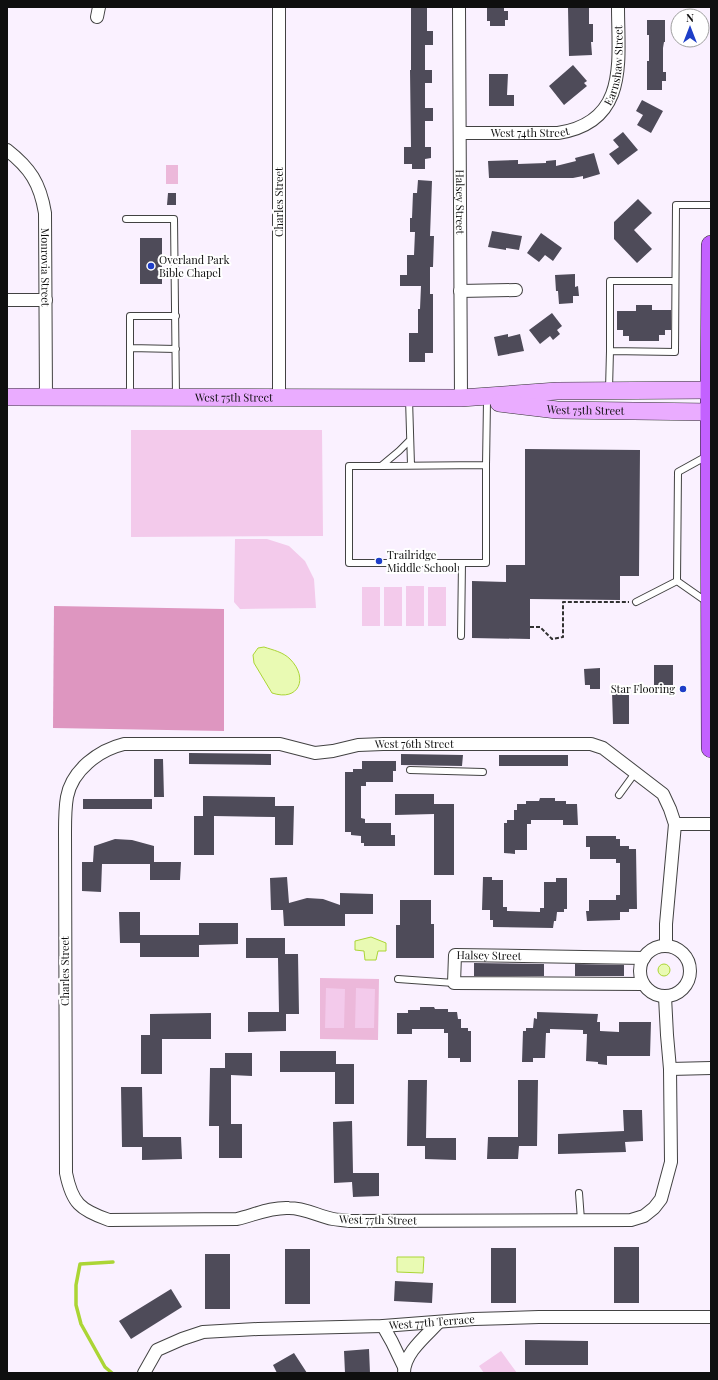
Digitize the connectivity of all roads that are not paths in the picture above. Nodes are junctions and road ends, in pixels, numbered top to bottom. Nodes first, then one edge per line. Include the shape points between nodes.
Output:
1 (279, 7) edge
2 (459, 7) edge
3 (618, 7) edge
4 (596, 117) joint
5 (460, 133) junction
6 (7, 150) edge
7 (711, 205) edge
8 (126, 219) dead end
9 (711, 245) edge
10 (675, 281) junction
11 (516, 290) dead end
12 (460, 291) junction
13 (7, 300) edge
14 (46, 300) junction
15 (176, 316) junction
16 (130, 348) junction
17 (176, 349) junction
18 (610, 351) junction
19 (711, 390) edge
20 (609, 391) junction
21 (7, 397) edge
22 (46, 397) junction
23 (130, 397) junction
24 (176, 397) junction
25 (279, 398) junction
26 (409, 398) junction
27 (461, 398) junction
28 (487, 401) junction
29 (710, 412) edge
30 (410, 440) junction
31 (710, 454) junction
32 (411, 465) junction
33 (486, 465) junction
34 (381, 466) junction
35 (462, 563) junction
36 (677, 581) junction
37 (636, 602) road end
38 (711, 605) edge
39 (461, 636) dead end
40 (711, 748) edge
41 (89, 762) joint
42 (410, 770) dead end
43 (483, 772) dead end
44 (635, 773) junction
45 (619, 796) dead end
46 (675, 824) junction
47 (711, 824) edge
48 (666, 946) junction
49 (644, 958) junction
50 (398, 979) dead end
51 (454, 983) junction
52 (643, 984) junction
53 (665, 997) junction
54 (711, 1068) edge
55 (670, 1069) junction
56 (69, 1186) joint
57 (580, 1192) dead end
58 (581, 1220) junction
59 (711, 1316) edge
60 (439, 1322) junction
61 (382, 1326) junction
62 (404, 1370) edge
63 (144, 1373) edge

1 - 25 street, Charles Street
2 - 5 street, Halsey Street
3 - 4 street, Earnshaw Street via 617,80 612,96
4 - 5 street, West 74th Street via 583,126 558,133
5 - 12 street, Halsey Street
6 - 14 street, Monrovia Street via 28,169 37,182 43,198
7 - 10 lane via 676,205
8 - 15 lane via 174,219
9 - 19 main road
10 - 18 lane via 610,281
10 - 18 lane via 675,352
11 - 12 street
12 - 27 street, Halsey Street
13 - 14 street
14 - 22 street, Monrovia Street
15 - 16 lane via 130,316
15 - 17 lane
16 - 17 lane
16 - 23 lane
17 - 24 lane
18 - 20 lane
19 - 20 main road, West 75th Street
19 - 29 main road
20 - 27 main road, West 75th Street via 557,391
21 - 22 main road, West 75th Street
22 - 23 main road, West 75th Street
23 - 24 main road, West 75th Street
24 - 25 main road, West 75th Street
25 - 26 main road, West 75th Street
26 - 27 main road, West 75th Street
26 - 30 lane
27 - 28 main road, West 75th Street
28 - 29 main road, West 75th Street via 557,410
28 - 33 lane
29 - 31 main road
30 - 32 lane
30 - 34 lane
31 - 36 lane via 678,472
31 - 38 main road
32 - 33 lane
32 - 34 lane
33 - 35 lane via 486,563
34 - 35 lane via 349,466 349,563
35 - 39 lane
36 - 37 lane
36 - 38 lane
38 - 40 main road
41 - 44 street, West 76th Street via 114,746 124,744 280,744 315,753 358,745 383,744 591,744 603,748
41 - 56 street, Charles Street via 73,782 67,795 65,814 66,1173
42 - 43 lane
44 - 45 lane
44 - 46 street, West 76th Street via 663,794
46 - 47 street
46 - 48 street
48 - 49 street via 651,950
48 - 53 street via 681,952 690,967 690,976 681,991
49 - 51 street, Halsey Street via 455,955
49 - 52 street via 640,970
50 - 51 lane
51 - 52 street
52 - 53 street via 656,995
53 - 55 street
54 - 55 street
55 - 58 street, West 77th Street via 671,1162 661,1199 644,1216 632,1220
56 - 58 street, West 77th Street via 77,1203 92,1214 109,1220 237,1219 268,1209 287,1207 349,1221
57 - 58 lane
59 - 60 street, West 77th Terrace via 539,1317
60 - 61 street, West 77th Terrace
60 - 62 street via 413,1350
61 - 62 street
61 - 63 street, West 77th Terrace via 203,1332 157,1350

